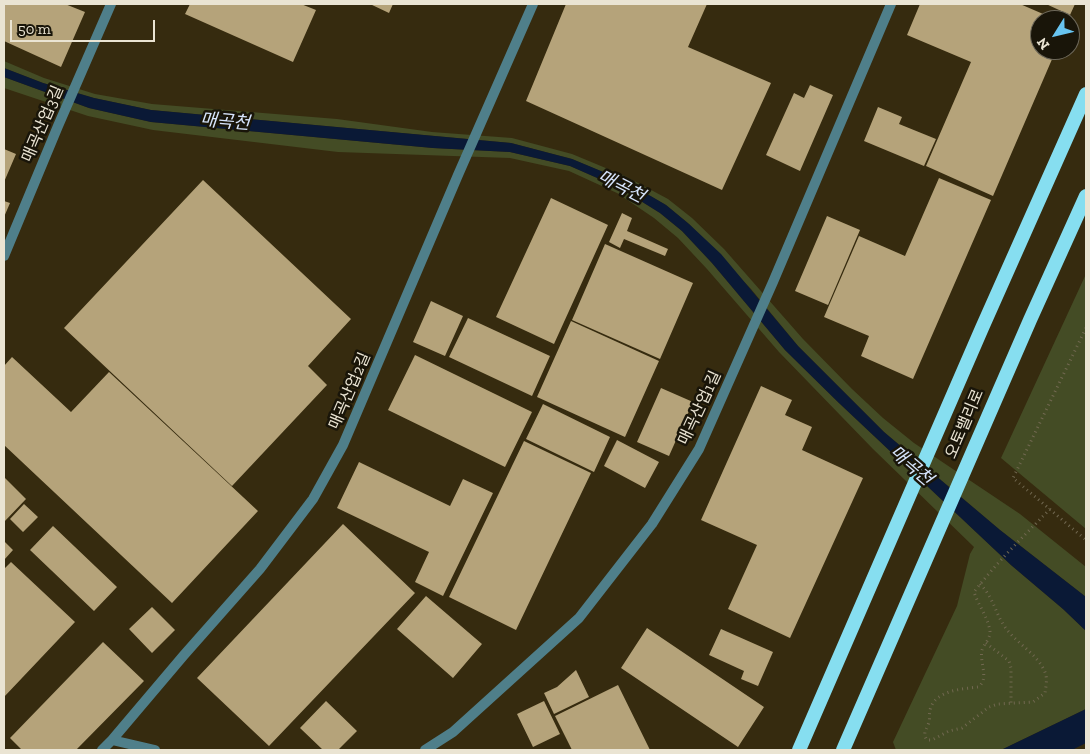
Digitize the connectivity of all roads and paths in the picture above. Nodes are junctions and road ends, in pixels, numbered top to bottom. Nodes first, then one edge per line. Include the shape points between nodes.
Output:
1 (112, 4) edge
2 (533, 4) edge
3 (891, 4) edge
4 (1086, 94) edge
5 (1086, 196) edge
6 (4, 256) edge
7 (1086, 328) edge
8 (1050, 509) junction
9 (1086, 540) edge
10 (980, 584) junction
11 (986, 643) junction
12 (1011, 703) junction
13 (112, 740) junction
14 (102, 750) edge
15 (155, 750) edge
16 (425, 750) edge
17 (799, 750) edge
18 (843, 750) edge

1 - 6 street, 매곡산업3길
2 - 13 street, 매곡산업2길 via 343,445 313,499 260,569
3 - 16 street, 매곡산업1길 via 774,282 699,449 652,524 579,618 453,732
4 - 17 highway
5 - 18 highway, 오토밸리로
7 - 8 path via 1013,478
8 - 9 path
8 - 10 path
10 - 11 path via 974,592 988,622 990,634
10 - 12 path via 992,598 1004,626 1045,671 1045,693 1039,699 1025,704
11 - 12 path via 1009,661
11 - 12 path via 982,650 984,676 981,685 948,692 935,701 930,708 925,736 932,740 962,728 989,707
13 - 14 street
13 - 15 street

